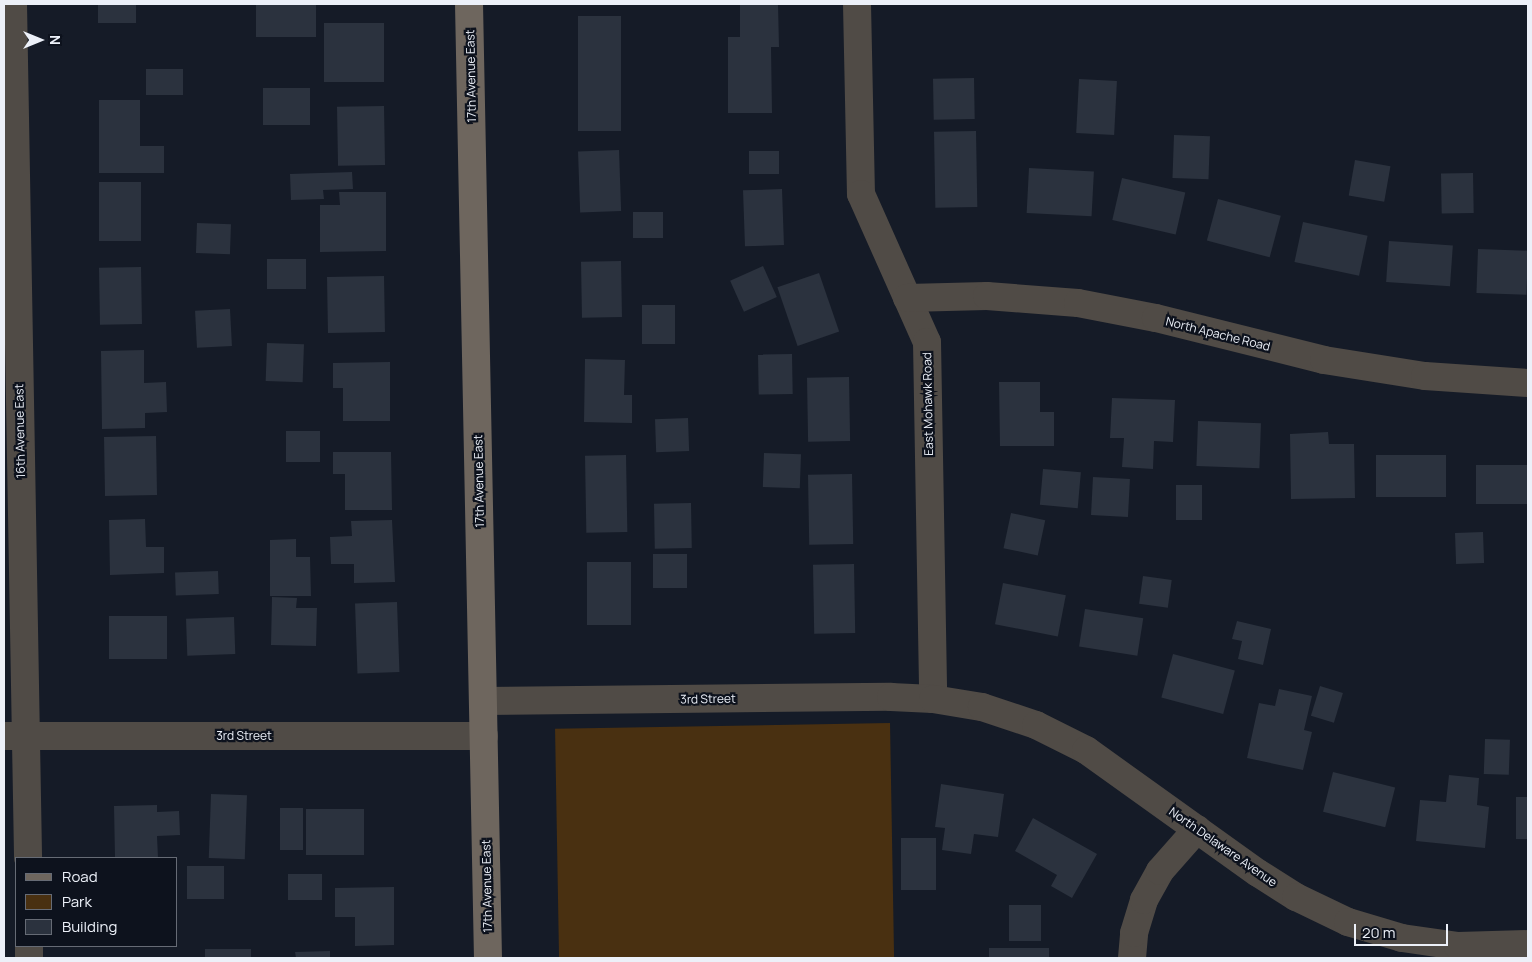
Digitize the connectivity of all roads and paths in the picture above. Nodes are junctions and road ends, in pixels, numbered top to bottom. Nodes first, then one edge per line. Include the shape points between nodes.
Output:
1 (13, 4) edge
2 (470, 4) edge
3 (857, 4) edge
4 (907, 298) junction
5 (1528, 384) edge
6 (933, 699) junction
7 (483, 701) junction
8 (15, 736) edge
9 (484, 736) junction
10 (1196, 829) junction
11 (28, 857) edge
12 (1528, 944) edge
13 (488, 958) edge
14 (1132, 958) edge

1 - 8 street, 16th Avenue East
2 - 7 street, 17th Avenue East
3 - 4 street, East Mohawk Road via 861,194
4 - 5 street, North Apache Road via 987,296 1078,303 1156,318 1324,360 1425,376
4 - 6 street, East Mohawk Road via 927,342
6 - 7 street, 3rd Street
6 - 10 street, North Delaware Avenue via 982,708 1036,725 1109,765
7 - 9 street, 17th Avenue East
8 - 9 street, 3rd Street
8 - 11 street, 16th Avenue East
9 - 13 street, 17th Avenue East
10 - 12 street, North Delaware Avenue via 1296,897 1348,922 1402,938 1458,946
10 - 14 street via 1160,870 1144,900 1134,933

